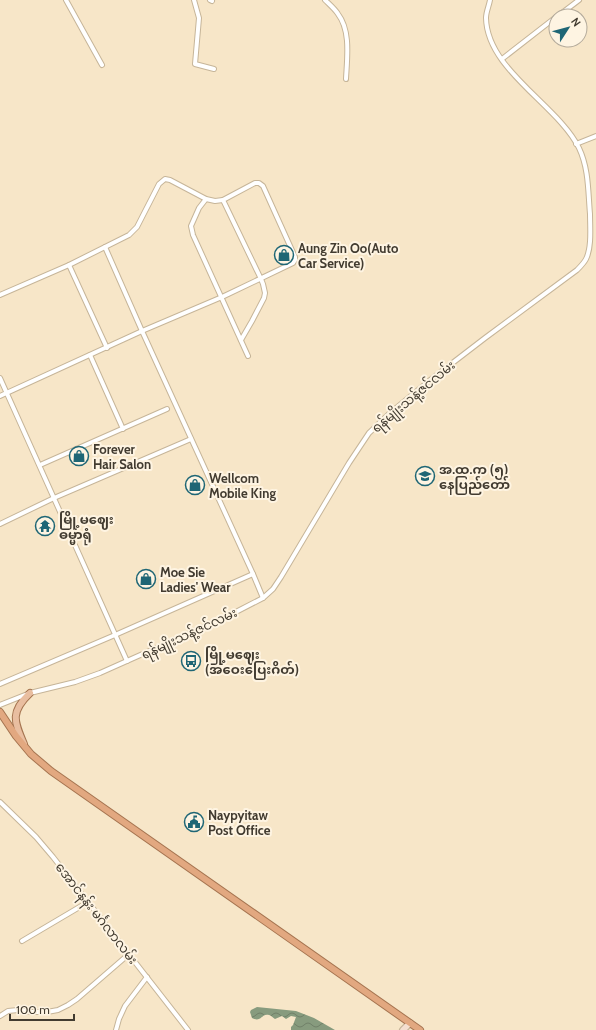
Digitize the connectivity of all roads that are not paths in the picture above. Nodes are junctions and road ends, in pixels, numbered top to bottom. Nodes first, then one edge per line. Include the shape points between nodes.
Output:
1 (66, 0) edge
2 (194, 0) edge
3 (325, 0) edge
4 (490, 0) edge
5 (579, 0) edge
6 (569, 8) edge
7 (548, 24) edge
8 (502, 59) junction
9 (102, 65) dead end
10 (214, 69) dead end
11 (346, 79) dead end
12 (596, 136) edge
13 (576, 144) junction
14 (206, 199) junction
15 (223, 200) junction
16 (105, 246) junction
17 (69, 265) junction
18 (261, 279) junction
19 (0, 295) edge
20 (222, 297) junction
21 (142, 332) junction
22 (241, 340) junction
23 (107, 348) junction
24 (90, 355) junction
25 (248, 356) dead end
26 (0, 378) edge
27 (7, 393) junction
28 (0, 396) edge
29 (166, 410) dead end
30 (123, 428) junction
31 (191, 439) junction
32 (40, 465) junction
33 (54, 498) junction
34 (0, 524) edge
35 (253, 574) junction
36 (263, 598) junction
37 (116, 635) junction
38 (127, 661) junction
39 (0, 684) edge
40 (30, 693) junction
41 (0, 705) edge
42 (0, 712) edge
43 (27, 750) junction
44 (0, 802) edge
45 (88, 902) junction
46 (22, 941) dead end
47 (129, 954) junction
48 (147, 977) junction
49 (0, 1016) edge
50 (410, 1023) junction
51 (116, 1030) edge
52 (188, 1030) edge
53 (403, 1030) edge
54 (420, 1030) edge

1 - 9 street
2 - 10 street via 199,18 195,64
3 - 11 street via 338,14 345,27
4 - 8 street, ရန်မျိုးသန့်ဇင်လမ်း via 486,16 487,26 492,43
5 - 6 street
7 - 8 street
8 - 13 street, ရန်မျိုးသန့်ဇင်လမ်း via 569,131
12 - 13 street
13 - 36 street, ရန်မျိုးသန့်ဇင်လမ်း via 587,169 590,223 586,260 577,270 429,381 369,433 281,577
14 - 15 street
14 - 16 street via 165,179 155,190 137,227 129,235
14 - 20 street via 199,208 191,228
15 - 18 street
15 - 18 street via 255,183 263,186 295,260
16 - 17 street
16 - 21 street
17 - 19 street
17 - 23 street
18 - 20 street
18 - 22 street via 264,298
20 - 21 street
20 - 22 street
21 - 23 street
21 - 31 street
22 - 25 street
23 - 24 street
24 - 27 street
24 - 30 street
26 - 27 street
27 - 28 street
27 - 32 street
29 - 30 street
30 - 32 street
31 - 33 street
31 - 35 street
32 - 33 street
33 - 34 street
33 - 37 street
35 - 36 street
35 - 37 street
36 - 38 street, ရန်မျိုးသန့်ဇင်လမ်း
37 - 38 street
37 - 39 street
38 - 40 street, ရန်မျိုးသန့်ဇင်လမ်း via 75,682
40 - 41 street, ရန်မျိုးသန့်ဇင်လမ်း
40 - 43 main road via 21,701 15,718
42 - 43 highway
43 - 50 highway via 51,771
44 - 45 street, အောင်နန်း မင်္ဂလာလမ်း via 36,837
45 - 46 street
45 - 47 street, အောင်နန်း မင်္ဂလာလမ်း
47 - 48 street, အောင်နန်း မင်္ဂလာလမ်း
47 - 49 street via 77,999 58,1010 8,1011
48 - 51 street via 125,1006
48 - 52 street, အောင်နန်း မင်္ဂလာလမ်း
50 - 53 main road
50 - 54 highway

